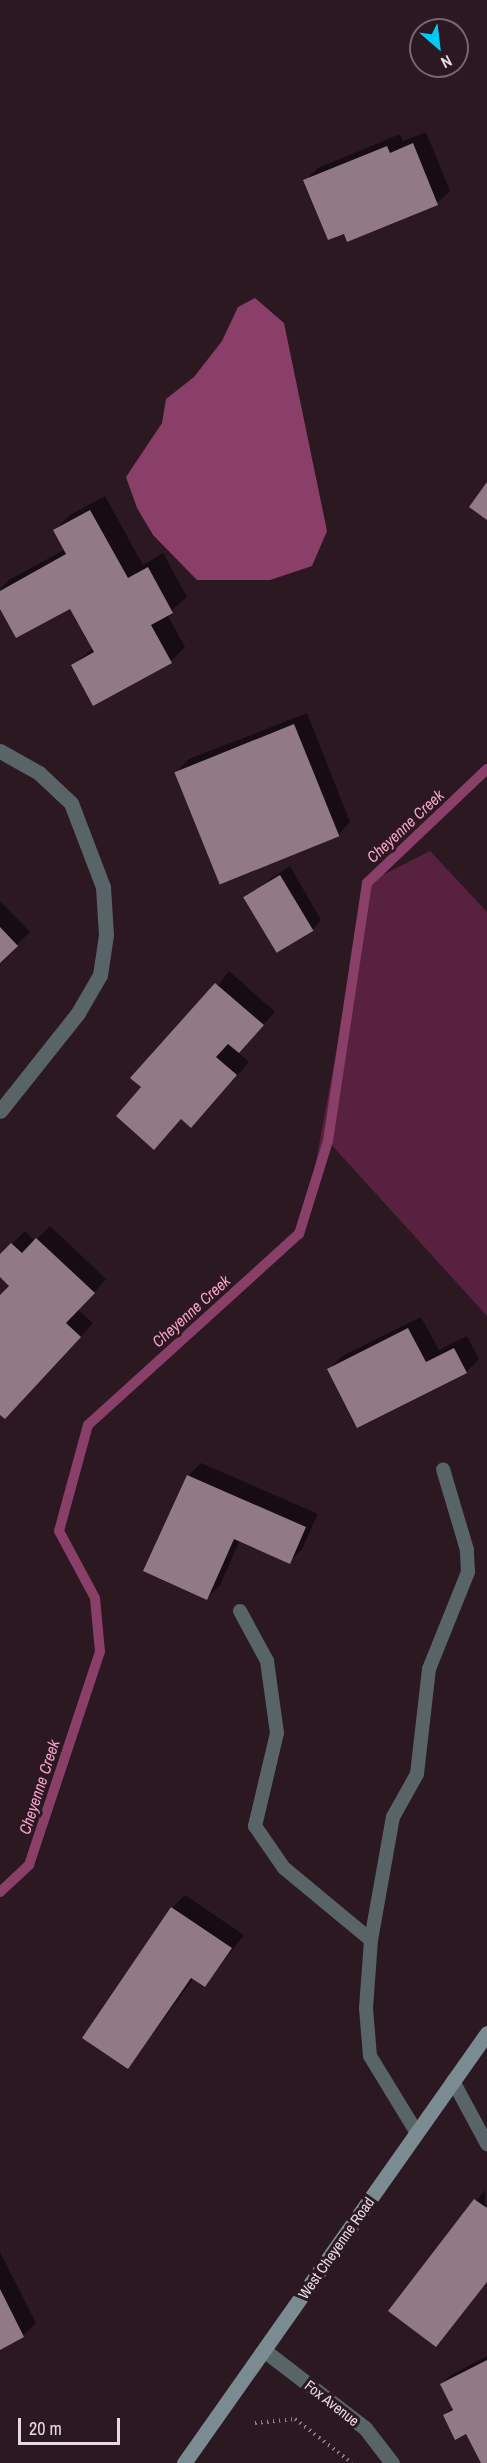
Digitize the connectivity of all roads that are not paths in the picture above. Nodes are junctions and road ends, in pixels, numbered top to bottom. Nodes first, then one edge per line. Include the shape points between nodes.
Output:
1 (1, 751) edge
2 (0, 1111) edge
3 (443, 1469) dead end
4 (240, 1611) dead end
5 (371, 1941) junction
6 (487, 2033) edge
7 (453, 2081) junction
8 (417, 2133) junction
9 (487, 2144) edge
10 (265, 2351) junction
11 (184, 2463) edge
12 (392, 2463) edge

1 - 2 street via 39,773 71,803 103,887 106,935 100,975 78,1013
3 - 5 lane via 467,1550 468,1572 429,1669 417,1774 393,1817
4 - 5 lane via 267,1660 276,1733 255,1826 284,1868
5 - 8 lane via 366,2008 370,2056
6 - 7 main road, West Cheyenne Road
7 - 8 main road, West Cheyenne Road
7 - 9 lane
8 - 10 main road, West Cheyenne Road
10 - 11 main road, West Cheyenne Road
10 - 12 street, Fox Avenue via 365,2428

